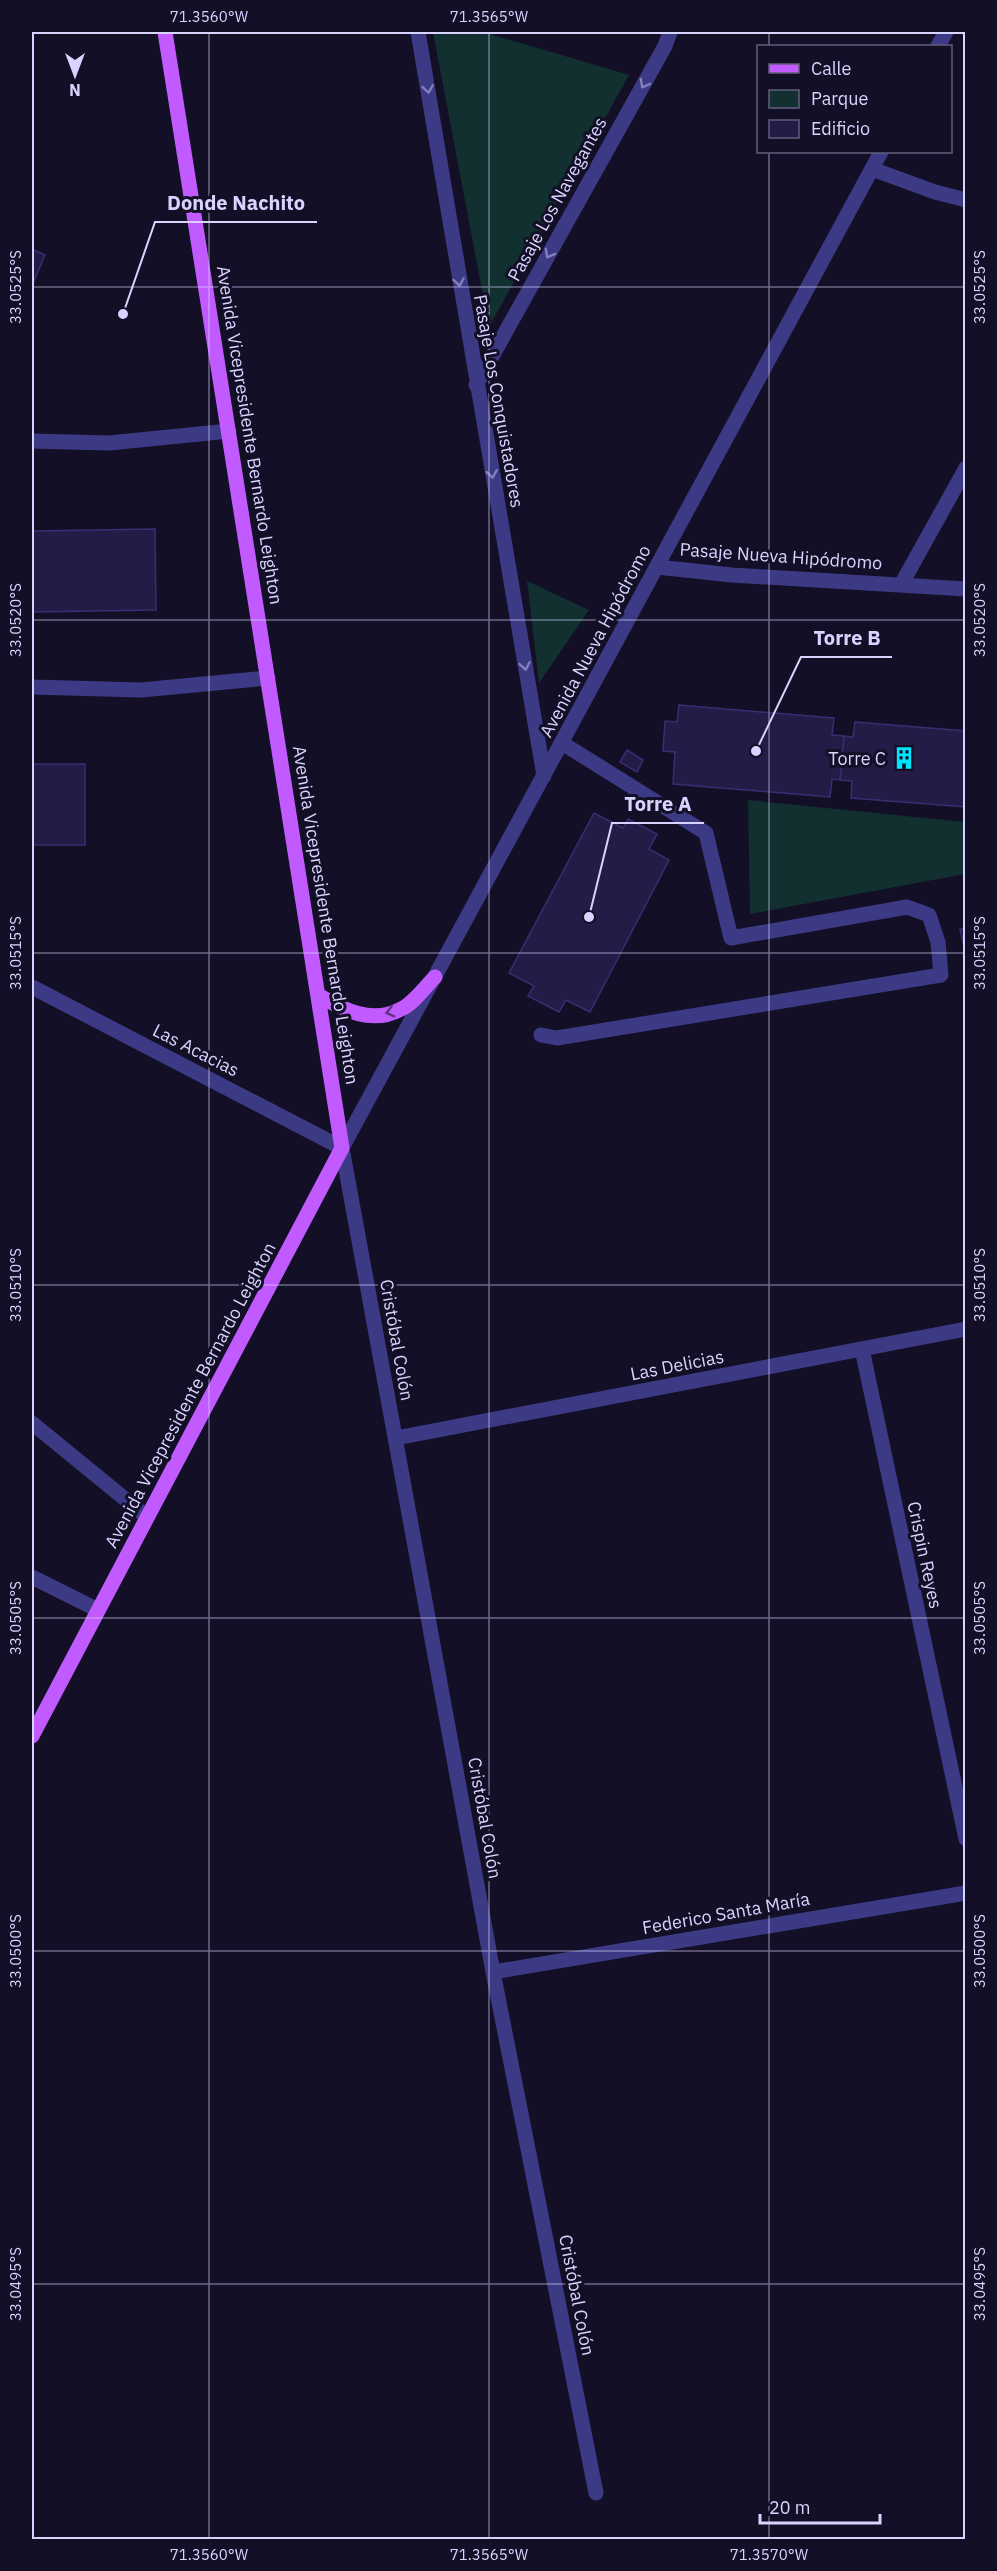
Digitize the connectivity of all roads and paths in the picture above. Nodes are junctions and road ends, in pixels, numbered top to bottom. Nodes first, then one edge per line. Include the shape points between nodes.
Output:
1 (165, 32) edge
2 (418, 32) edge
3 (670, 32) edge
4 (880, 153) edge
5 (872, 169) junction
6 (966, 200) edge
7 (476, 385) junction
8 (229, 431) junction
9 (32, 441) edge
10 (966, 468) edge
11 (657, 567) junction
12 (902, 583) junction
13 (966, 589) edge
14 (268, 678) junction
15 (32, 687) edge
16 (562, 743) junction
17 (544, 776) junction
18 (435, 977) junction
19 (32, 987) edge
20 (318, 995) junction
21 (541, 1035) dead end
22 (342, 1148) junction
23 (966, 1329) edge
24 (862, 1349) junction
25 (32, 1423) edge
26 (396, 1438) junction
27 (147, 1517) junction
28 (32, 1577) edge
29 (98, 1610) junction
30 (32, 1736) edge
31 (966, 1839) edge
32 (966, 1893) edge
33 (493, 1972) junction
34 (596, 2493) dead end

1 - 8 main road, Avenida Vicepresidente Bernardo Leighton
2 -> 7 street, Pasaje Los Conquistadores
3 -> 7 street, Pasaje Los Navegantes
4 - 5 street, Avenida Nueva Hipódromo
5 - 6 street
5 - 11 street, Avenida Nueva Hipódromo
7 -> 17 street, Pasaje Los Conquistadores
8 - 9 street via 109,443
8 - 14 main road, Avenida Vicepresidente Bernardo Leighton
10 - 12 street, Pasaje Nueva Hipódromo
11 - 12 street, Pasaje Nueva Hipódromo
11 - 16 street, Avenida Nueva Hipódromo
12 - 13 street, Pasaje Nueva Hipódromo
14 - 15 street via 141,690
14 - 20 main road, Avenida Vicepresidente Bernardo Leighton
16 - 17 street, Avenida Nueva Hipódromo
16 - 21 street via 706,833 731,938 907,907 929,915 938,942 941,975 557,1038
17 - 18 street, Avenida Nueva Hipódromo
18 -> 20 main road via 403,1008 389,1014 349,1012
18 - 22 street, Avenida Nueva Hipódromo
19 - 22 street, Las Acacias
20 - 22 main road, Avenida Vicepresidente Bernardo Leighton
22 - 26 street, Cristóbal Colón
22 - 27 main road, Avenida Vicepresidente Bernardo Leighton
23 - 24 street, Las Delicias
24 - 26 street, Las Delicias
24 - 31 street, Crispin Reyes
25 - 27 street
26 - 33 street, Cristóbal Colón
27 - 29 main road, Avenida Vicepresidente Bernardo Leighton
28 - 29 street
29 - 30 main road, Avenida Vicepresidente Bernardo Leighton
32 - 33 street, Federico Santa María
33 - 34 street, Cristóbal Colón

